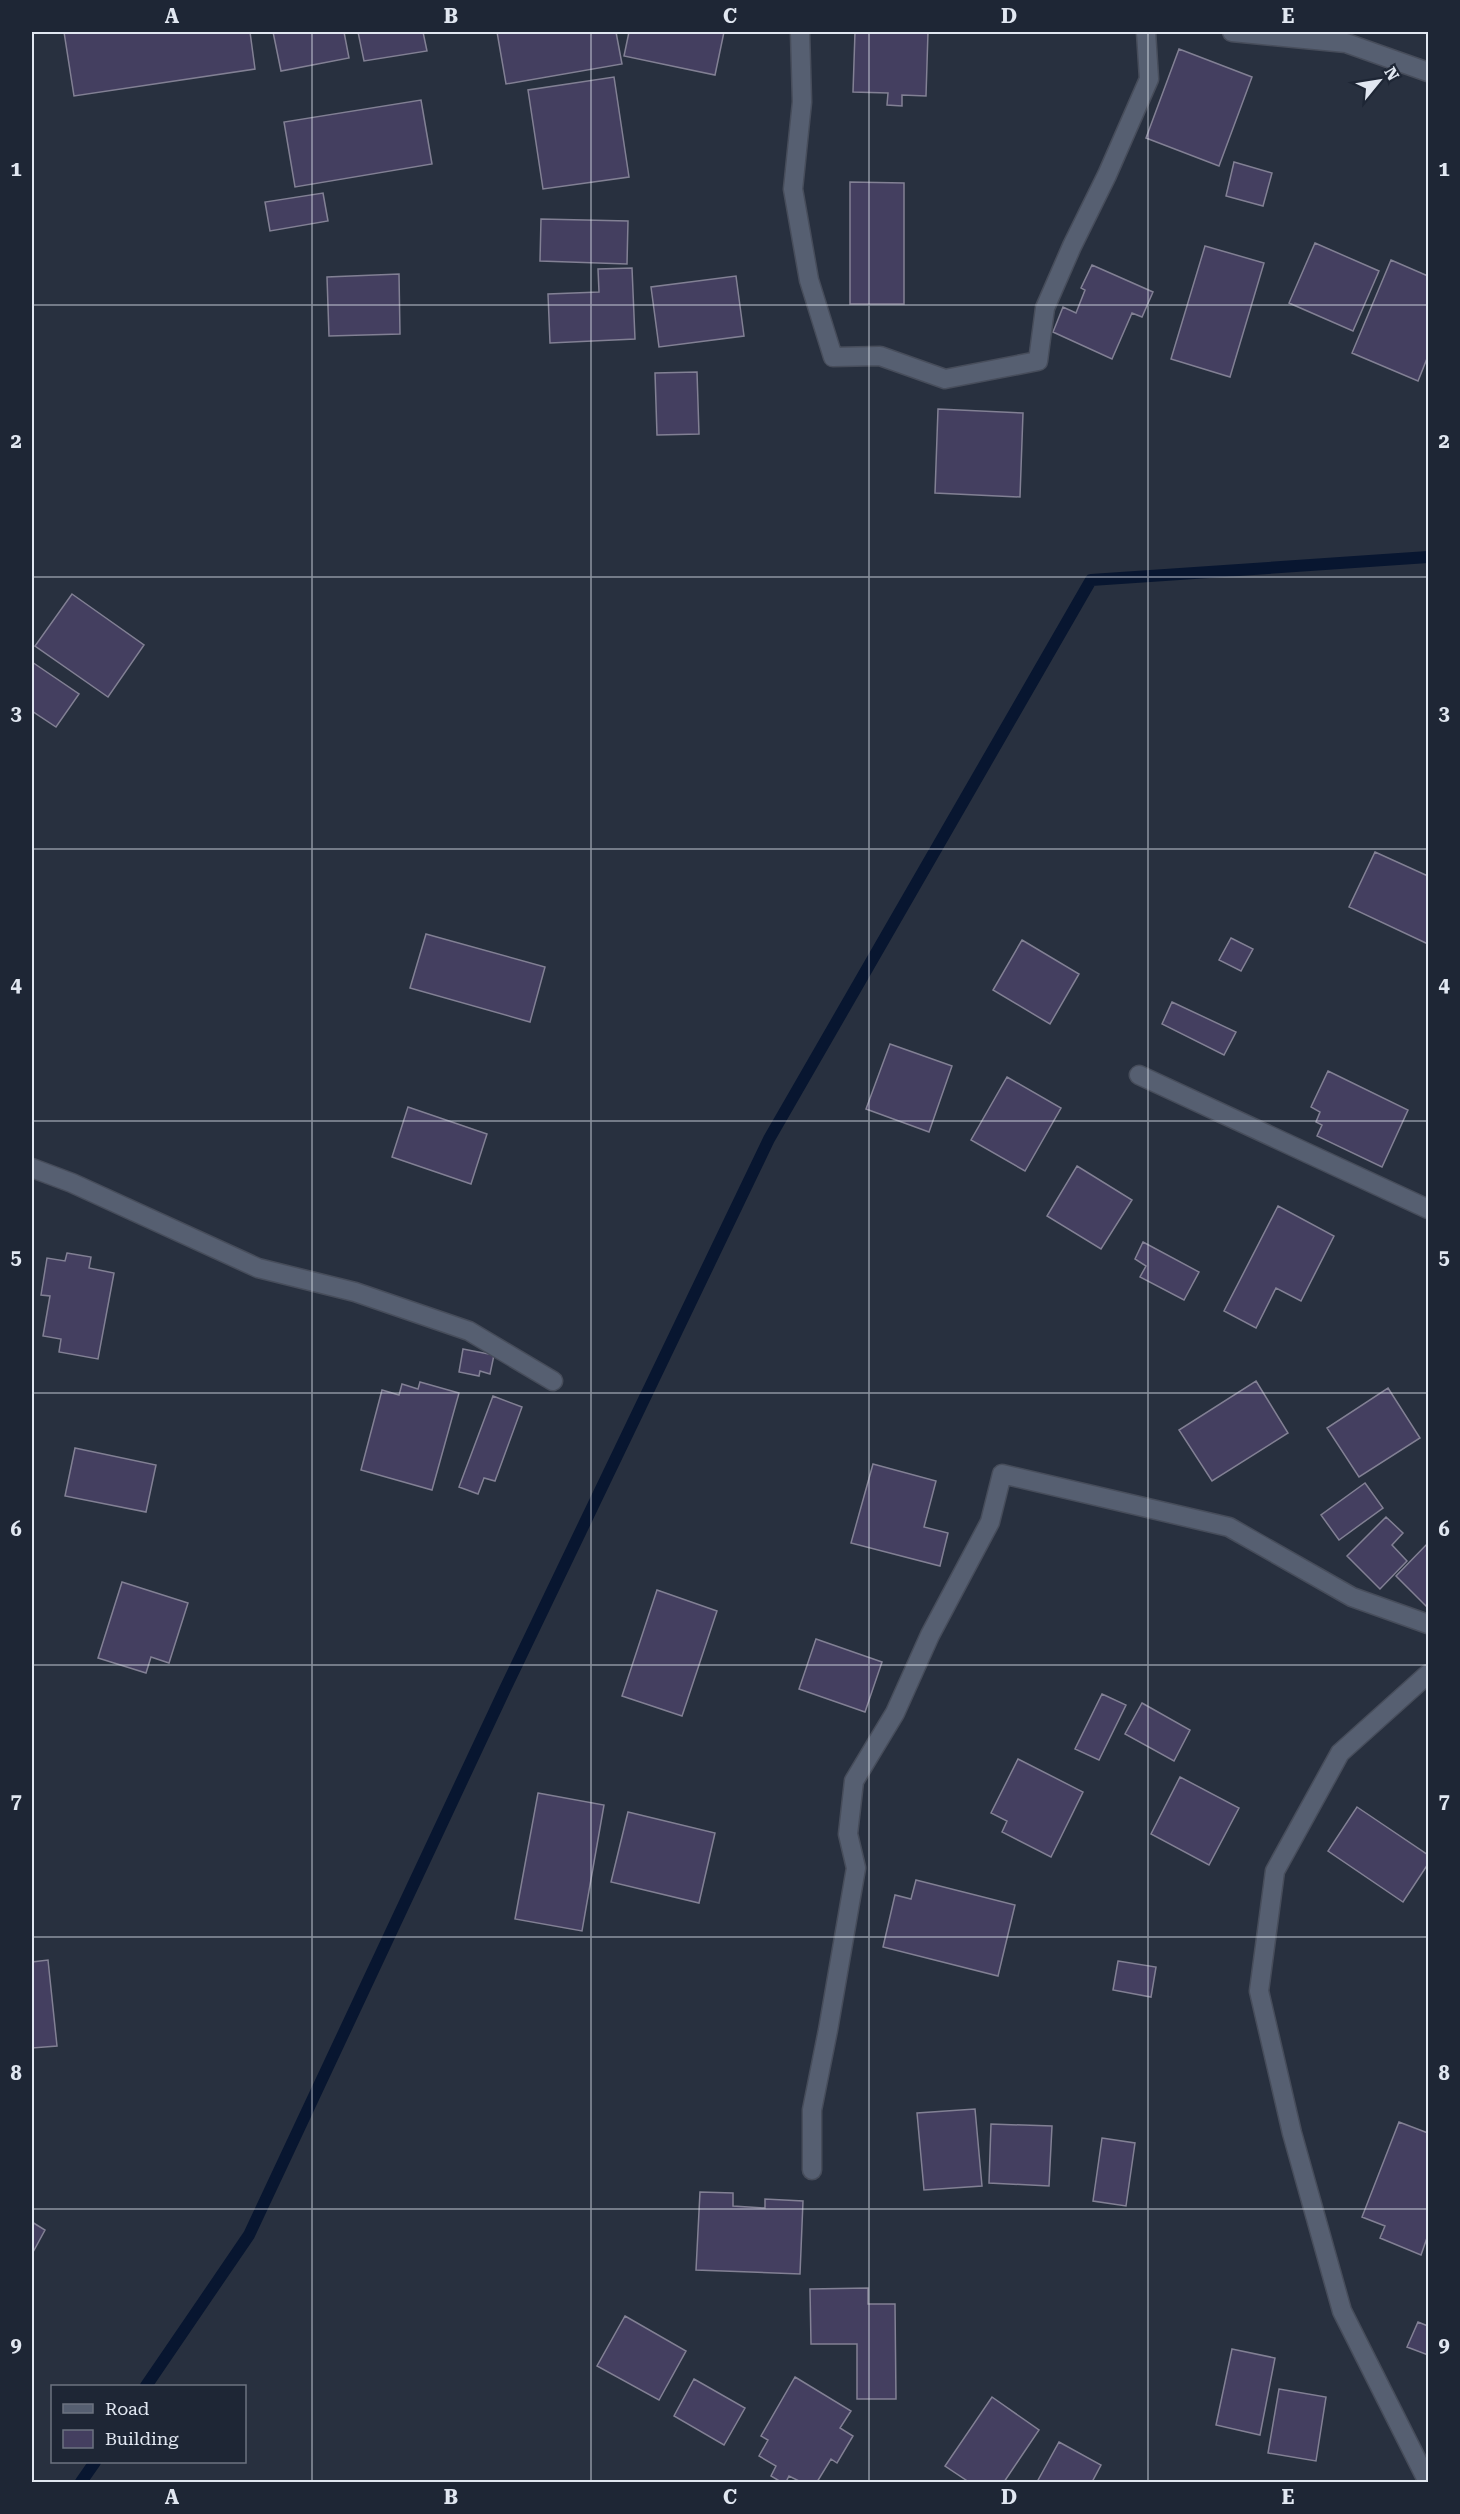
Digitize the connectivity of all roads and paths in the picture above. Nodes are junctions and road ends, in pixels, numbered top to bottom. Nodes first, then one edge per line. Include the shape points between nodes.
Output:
1 (800, 32) edge
2 (1146, 32) edge
3 (1232, 32) edge
4 (1428, 72) edge
5 (1139, 1075) dead end
6 (32, 1168) edge
7 (1428, 1209) edge
8 (554, 1381) dead end
9 (1428, 1624) edge
10 (1428, 1674) edge
11 (812, 2170) dead end
12 (1428, 2482) edge

1 - 2 street via 802,102 793,189 809,280 833,357 880,356 945,379 1038,361 1045,308 1149,79
3 - 4 street via 1346,43
5 - 7 street
6 - 8 street via 258,1268 355,1292 468,1331
9 - 11 street via 1352,1597 1229,1527 1002,1474 990,1522 930,1635 895,1713 854,1781 848,1834 856,1868 812,2110
10 - 12 street via 1340,1753 1275,1871 1258,1991 1292,2133 1342,2311

